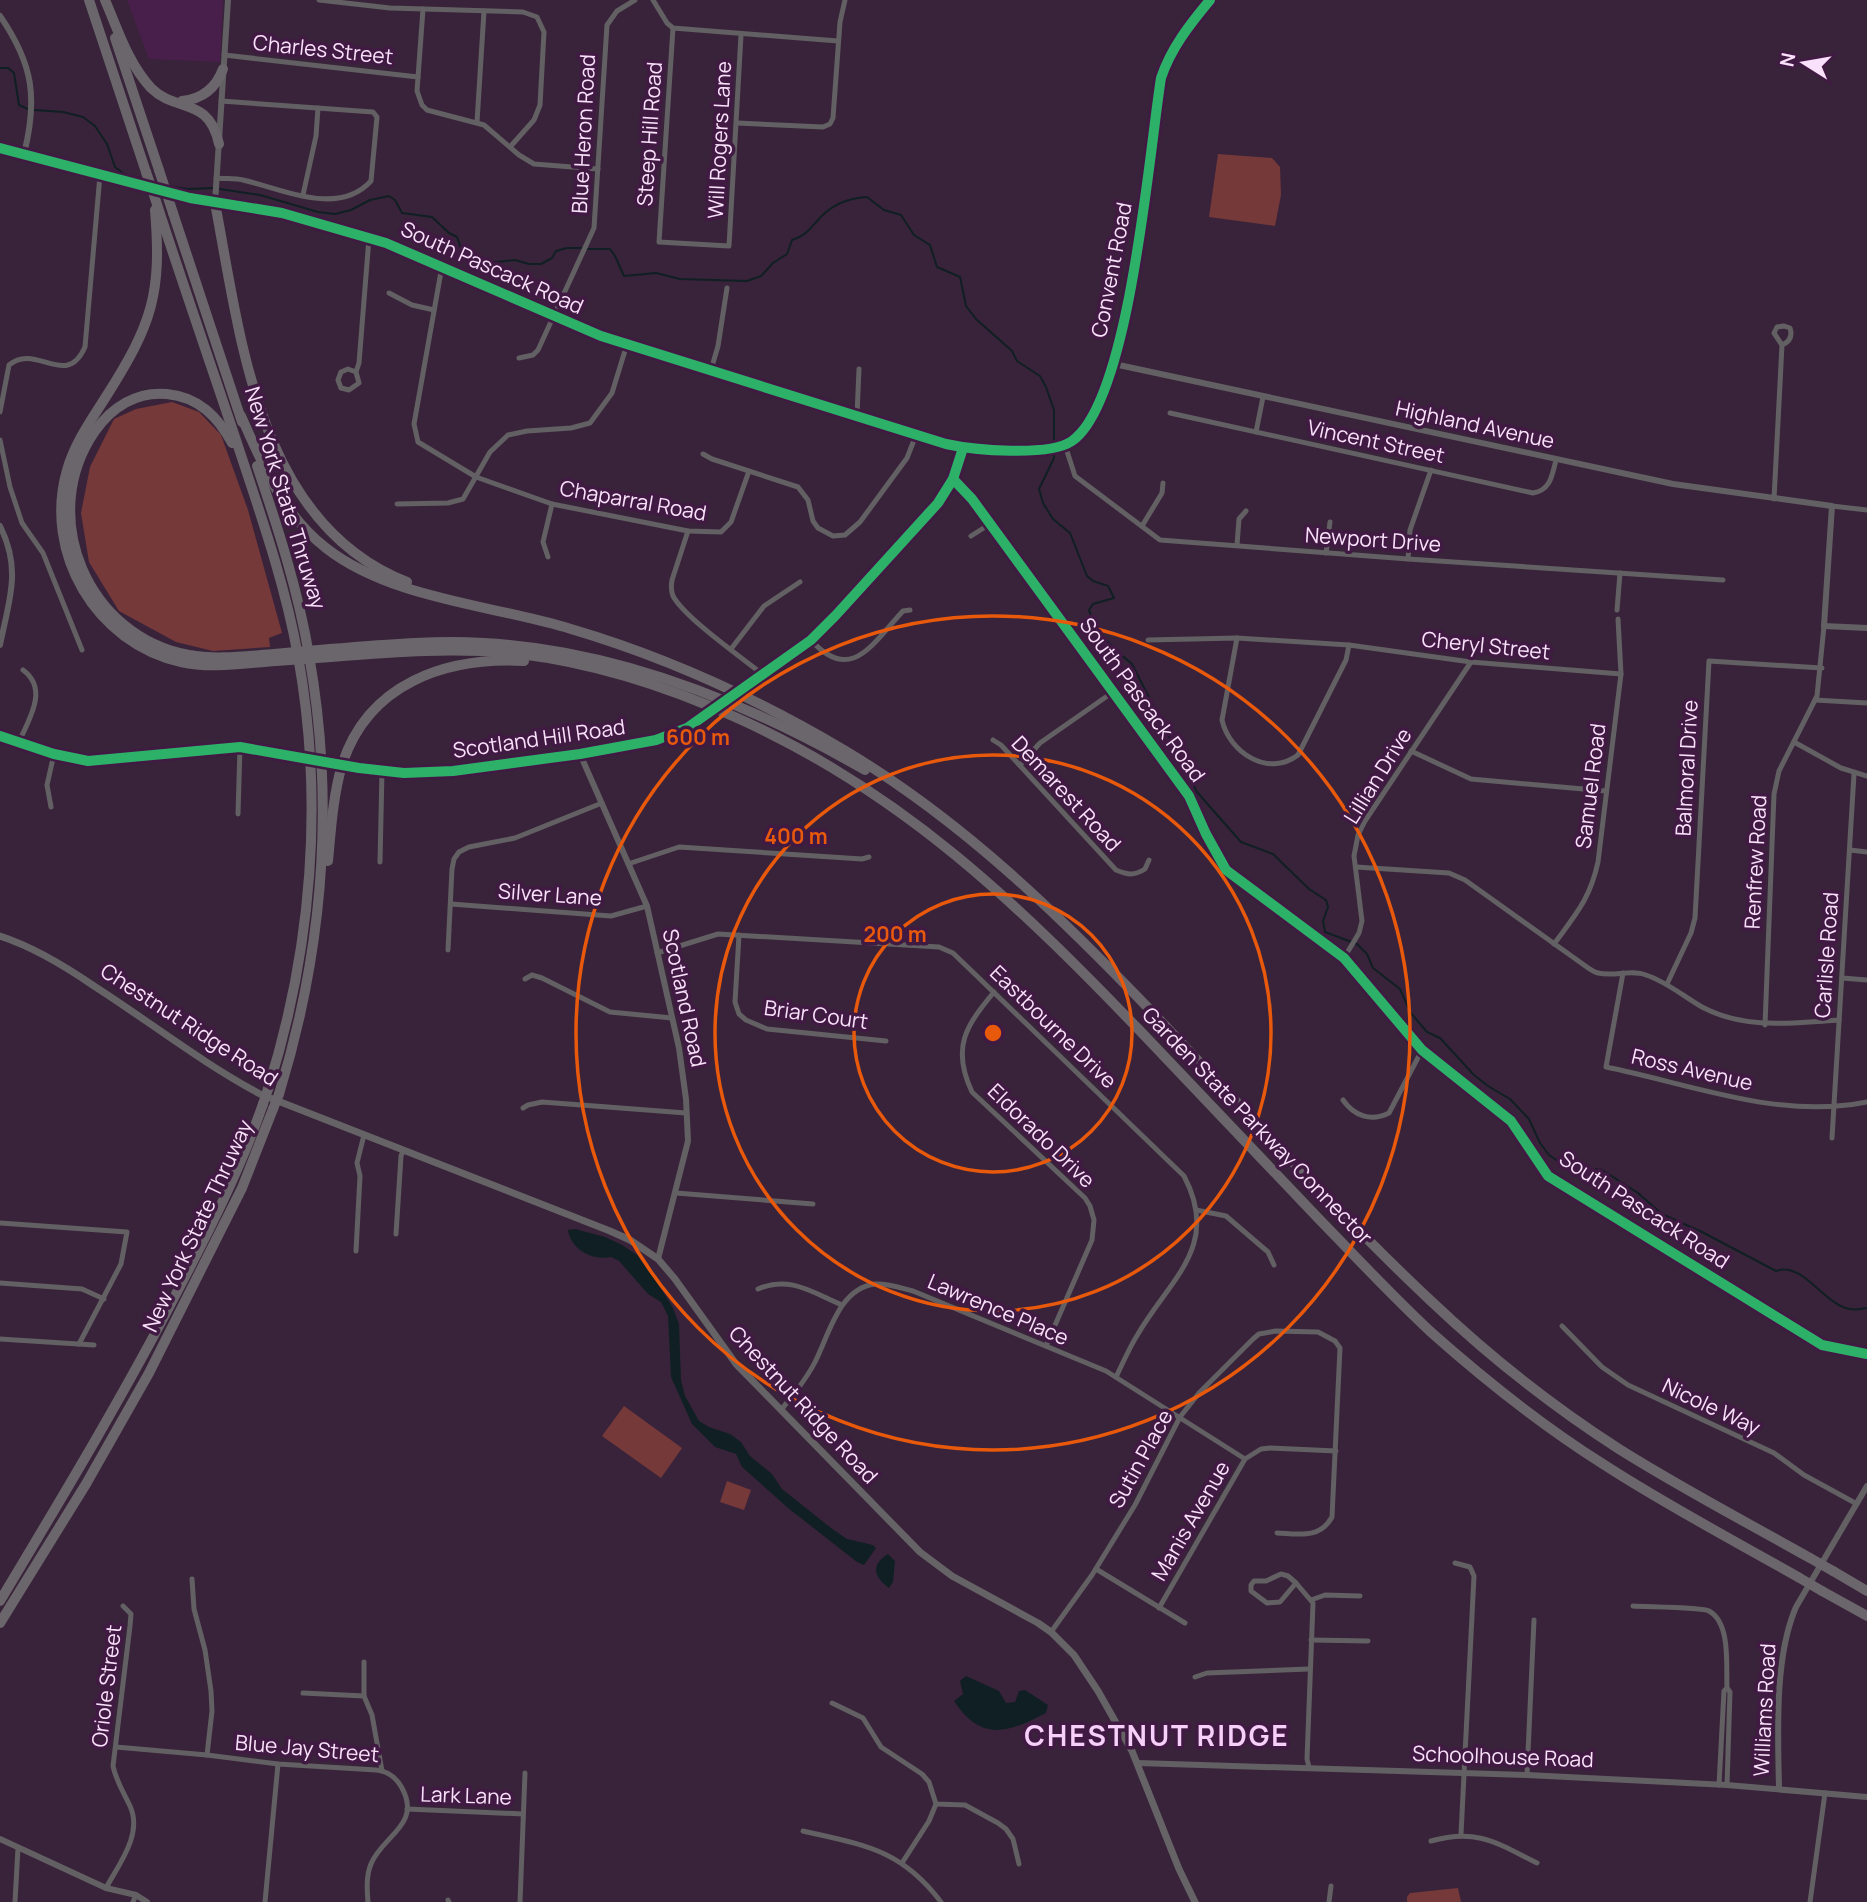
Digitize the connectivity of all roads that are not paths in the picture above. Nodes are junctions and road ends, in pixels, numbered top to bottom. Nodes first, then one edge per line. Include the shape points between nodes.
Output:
1 (89, 0) edge
2 (104, 0) edge
3 (228, 0) edge
4 (319, 0) edge
5 (635, 0) edge
6 (653, 0) edge
7 (845, 0) edge
8 (1210, 0) edge
9 (423, 9) junction
10 (484, 11) junction
11 (0, 16) edge
12 (673, 28) junction
13 (741, 34) junction
14 (838, 41) junction
15 (224, 55) junction
16 (223, 69) junction
17 (418, 76) junction
18 (169, 99) junction
19 (221, 101) junction
20 (318, 108) junction
21 (477, 122) junction
22 (737, 123) junction
23 (219, 144) junction
24 (510, 146) junction
25 (0, 148) edge
26 (24, 154) junction
27 (598, 169) junction
28 (100, 175) junction
29 (216, 181) junction
30 (303, 195) junction
31 (215, 198) junction
32 (158, 217) junction
33 (369, 238) junction
34 (729, 246) joint
35 (442, 266) junction
36 (727, 288) dead end
37 (389, 293) dead end
38 (434, 310) junction
39 (554, 317) junction
40 (627, 344) junction
41 (1782, 345) dead end
42 (519, 358) dead end
43 (1114, 364) junction
44 (859, 369) dead end
45 (711, 370) junction
46 (356, 372) junction
47 (1263, 397) junction
48 (0, 412) edge
49 (1170, 413) dead end
50 (857, 415) junction
51 (240, 416) junction
52 (1256, 432) junction
53 (916, 435) junction
54 (0, 440) edge
55 (1063, 446) junction
56 (963, 448) junction
57 (703, 454) dead end
58 (1556, 460) junction
59 (245, 467) junction
60 (1431, 470) junction
61 (749, 471) junction
62 (476, 477) junction
63 (953, 479) junction
64 (1163, 483) dead end
65 (1774, 499) junction
66 (397, 504) dead end
67 (552, 504) junction
68 (1832, 506) junction
69 (1867, 510) edge
70 (1246, 511) dead end
71 (1330, 522) dead end
72 (990, 524) junction
73 (0, 526) edge
74 (1142, 526) junction
75 (688, 531) junction
76 (971, 536) dead end
77 (1237, 545) junction
78 (1326, 553) junction
79 (548, 557) dead end
80 (1408, 559) junction
81 (1620, 573) junction
82 (1723, 580) dead end
83 (800, 582) dead end
84 (453, 599) junction
85 (910, 610) dead end
86 (1617, 610) dead end
87 (1618, 619) dead end
88 (1824, 626) junction
89 (1867, 628) edge
90 (1237, 638) junction
91 (811, 640) junction
92 (1148, 640) dead end
93 (0, 645) edge
94 (1349, 645) junction
95 (731, 649) junction
96 (82, 650) dead end
97 (330, 653) junction
98 (275, 657) junction
99 (1471, 662) junction
100 (1822, 668) junction
101 (23, 670) dead end
102 (618, 674) junction
103 (762, 674) junction
104 (1621, 674) junction
105 (1113, 692) junction
106 (1815, 700) junction
107 (1867, 703) edge
108 (0, 736) edge
109 (993, 740) dead end
110 (19, 742) junction
111 (1794, 742) junction
112 (240, 747) junction
113 (1411, 751) junction
114 (54, 754) junction
115 (580, 754) junction
116 (1020, 765) junction
117 (382, 771) junction
118 (1854, 774) junction
119 (1867, 776) edge
120 (1606, 791) junction
121 (602, 803) junction
122 (51, 807) dead end
123 (238, 814) dead end
124 (952, 823) junction
125 (1850, 850) junction
126 (1867, 852) edge
127 (869, 857) dead end
128 (1149, 860) dead end
129 (380, 862) dead end
130 (628, 864) junction
131 (1356, 867) junction
132 (451, 904) junction
133 (646, 906) junction
134 (316, 928) junction
135 (739, 935) junction
136 (0, 936) edge
137 (1555, 944) junction
138 (448, 950) dead end
139 (657, 953) junction
140 (1344, 958) junction
141 (1623, 973) junction
142 (1842, 978) junction
143 (525, 979) dead end
144 (1867, 980) edge
145 (1667, 984) junction
146 (994, 992) junction
147 (672, 1018) junction
148 (1839, 1020) junction
149 (1765, 1025) junction
150 (886, 1041) dead end
151 (1422, 1050) junction
152 (1343, 1100) dead end
153 (1867, 1102) edge
154 (1834, 1106) junction
155 (523, 1108) dead end
156 (687, 1113) junction
157 (364, 1135) junction
158 (1832, 1138) dead end
159 (403, 1151) junction
160 (676, 1193) junction
161 (813, 1204) dead end
162 (1196, 1210) junction
163 (0, 1223) edge
164 (396, 1234) dead end
165 (356, 1251) dead end
166 (658, 1259) junction
167 (1274, 1265) dead end
168 (0, 1283) edge
169 (758, 1289) dead end
170 (104, 1299) junction
171 (842, 1305) junction
172 (1562, 1326) dead end
173 (0, 1339) edge
174 (79, 1344) junction
175 (94, 1345) dead end
176 (1046, 1346) junction
177 (1867, 1354) edge
178 (1116, 1377) junction
179 (781, 1410) junction
180 (1180, 1418) junction
181 (1336, 1451) junction
182 (1245, 1459) junction
183 (1867, 1486) edge
184 (1857, 1504) junction
185 (1277, 1533) dead end
186 (1455, 1563) dead end
187 (1096, 1569) junction
188 (192, 1579) dead end
189 (1296, 1583) junction
190 (1867, 1591) edge
191 (1360, 1596) dead end
192 (1311, 1600) junction
193 (0, 1601) edge
194 (123, 1606) dead end
195 (1633, 1606) dead end
196 (1159, 1608) junction
197 (1867, 1616) edge
198 (1534, 1620) dead end
199 (0, 1623) edge
200 (1185, 1623) dead end
201 (1051, 1632) junction
202 (1311, 1640) junction
203 (1368, 1641) dead end
204 (364, 1662) dead end
205 (1309, 1669) junction
206 (1195, 1677) dead end
207 (303, 1693) dead end
208 (364, 1696) junction
209 (832, 1703) dead end
210 (116, 1747) junction
211 (207, 1755) junction
212 (1138, 1763) junction
213 (278, 1765) junction
214 (1310, 1767) junction
215 (382, 1771) junction
216 (1464, 1772) junction
217 (525, 1773) dead end
218 (1527, 1775) junction
219 (1723, 1785) junction
220 (1779, 1789) junction
221 (1825, 1793) junction
222 (1867, 1797) edge
223 (936, 1804) junction
224 (407, 1809) junction
225 (523, 1814) junction
226 (803, 1831) dead end
227 (1461, 1834) junction
228 (0, 1839) edge
229 (1431, 1841) dead end
230 (18, 1848) junction
231 (902, 1863) junction
232 (1537, 1863) dead end
233 (1019, 1864) dead end
234 (1331, 1886) dead end
235 (106, 1888) junction
236 (135, 1898) edge
237 (15, 1902) edge
238 (147, 1902) edge
239 (265, 1902) edge
240 (368, 1902) edge
241 (520, 1902) edge
242 (941, 1902) edge
243 (1195, 1902) edge
244 (1329, 1902) edge
245 (1810, 1902) edge

1 - 32 highway, New York State Thruway, bridge
2 - 18 highway via 133,62 153,90
2 - 51 highway, New York State Thruway, bridge
3 - 15 street
4 - 9 street
5 - 27 street, Blue Heron Road via 617,11 607,25
6 - 12 street
7 - 14 street
8 - 43 street, Convent Road via 1176,44 1161,78 1143,220
9 - 10 street
9 - 17 street
10 - 21 street
10 - 24 street via 531,14 544,32 538,111
11 - 26 street via 25,59 30,79 33,104
12 - 13 street
12 - 34 street, Steep Hill Road via 659,242
13 - 14 street
13 - 22 street, Will Rogers Lane
14 - 22 street via 830,124
15 - 16 street
15 - 17 street, Charles Street
16 - 18 highway via 204,95
16 - 19 street
17 - 21 street via 418,99 427,110
18 - 23 highway via 205,116
19 - 20 street
19 - 23 street
20 - 30 street
20 - 30 street via 376,114 372,178 367,186 342,198 320,200
21 - 24 street
22 - 34 street, Will Rogers Lane
23 - 29 street
24 - 27 street via 534,164
25 - 26 street, South Pascack Road
26 - 28 street, South Pascack Road
27 - 39 street, Blue Heron Road via 595,219
28 - 31 street, South Pascack Road
28 - 48 street via 81,358 61,366 17,358 9,365
29 - 30 street via 240,179
29 - 31 street
31 - 33 street, South Pascack Road
31 - 84 highway via 251,381 299,493 331,534 369,563
32 - 59 highway, New York State Thruway
32 - 98 highway via 158,268 145,326 79,441 66,473 61,515 68,557 81,588 101,616 149,651 198,665
33 - 35 street, South Pascack Road
33 - 46 street
35 - 38 street
35 - 39 street, South Pascack Road
36 - 45 street
37 - 38 street
38 - 62 street, Chaparral Road via 414,433 418,442
39 - 40 street, South Pascack Road
39 - 42 street, Blue Heron Road via 538,350
40 - 45 street, South Pascack Road
40 - 62 street via 612,393 590,423 508,435 490,452
41 - 65 street
43 - 47 street, Highland Avenue
43 - 55 street, Convent Road via 1091,417 1078,436
44 - 50 street
45 - 50 street, South Pascack Road
46 - 46 street via 341,372 341,388 356,387
47 - 52 street
47 - 58 street, Highland Avenue
49 - 52 street, Vincent Street
50 - 53 street, South Pascack Road
51 - 84 highway via 277,492 298,522 322,544 371,576
51 - 134 highway, New York State Thruway via 292,575 316,694 323,801
52 - 60 street, Vincent Street
53 - 56 street, South Pascack Road
53 - 61 street via 907,458 860,522 845,535 833,536 818,528 808,500 798,488
54 - 96 street via 22,523 43,554
55 - 56 street via 1044,450
55 - 74 street, Newport Drive via 1075,476
56 - 63 street, Scotland Hill Road
57 - 61 street
58 - 60 street, Vincent Street via 1549,485 1533,493
58 - 65 street, Highland Avenue
59 - 98 highway via 220,422 204,407 176,395 136,398 107,416 86,445 73,482 71,531 78,562 93,591 113,616 139,636 199,656
59 - 193 highway, New York State Thruway, bridge via 278,569 307,717 310,863 290,1009 263,1104 223,1201 150,1345
60 - 80 street via 1410,530
61 - 75 street, Chaparral Road via 731,522 721,532
62 - 66 street via 463,499 455,502
62 - 67 street, Chaparral Road
63 - 72 street, South Pascack Road
63 - 91 street, Scotland Hill Road via 919,526
64 - 74 street
65 - 68 street, Highland Avenue
67 - 75 street, Chaparral Road
67 - 79 street via 543,542
68 - 69 street
68 - 88 street
70 - 77 street via 1239,519
71 - 78 street
72 - 76 street
72 - 105 street, South Pascack Road
73 - 93 street via 14,569
74 - 77 street, Newport Drive via 1160,540
75 - 95 street via 672,580 673,596
77 - 78 street, Newport Drive
78 - 80 street, Newport Drive
80 - 81 street, Newport Drive
81 - 82 street, Newport Drive
81 - 86 street
83 - 95 street via 764,606
84 - 124 highway via 576,630 704,678 845,750
85 - 91 street via 903,611 864,653 851,659 828,657
87 - 104 street, Samuel Road
88 - 89 street
88 - 100 street, Renfrew Road
90 - 92 street, Cheryl Street
90 - 94 street, Cheryl Street
90 - 94 street via 1224,730 1240,751 1269,765 1298,755 1346,660
91 - 103 street, Scotland Hill Road
94 - 99 street, Cheryl Street
95 - 103 street
97 - 98 highway, bridge
97 - 102 highway via 485,651 552,659
97 - 124 highway via 417,643 486,643 554,651 621,666 780,726
99 - 104 street, Cheryl Street
99 - 113 street, Lillian Drive
100 - 106 street, Renfrew Road
100 - 145 street, Balmoral Drive via 1709,661 1695,918
101 - 110 street via 36,691
102 - 134 highway via 535,661 475,662 428,673 388,697 363,725 344,760
102 - 197 highway, Garden State Parkway Connector, bridge via 698,701 775,736 849,778 925,830 1059,947 1381,1283 1455,1353 1589,1455
103 - 115 street, Scotland Hill Road, bridge via 683,730 656,740
104 - 120 street, Samuel Road
105 - 116 street via 1040,743
105 - 140 street, South Pascack Road via 1189,796 1226,870
106 - 107 street
106 - 111 street, Renfrew Road
108 - 110 street, Scotland Hill Road
109 - 116 street, Demarest Road
110 - 114 street, Scotland Hill Road
111 - 118 street
111 - 149 street, Renfrew Road via 1779,771 1774,794
112 - 114 street, Scotland Hill Road via 103,761
112 - 117 street, Scotland Hill Road, bridge
112 - 123 street
113 - 120 street via 1471,779
113 - 131 street, Lillian Drive via 1358,835
114 - 122 street via 47,785
115 - 117 street, Scotland Hill Road via 453,771
115 - 121 street, Scotland Road
116 - 128 street, Demarest Road via 1116,870 1136,875
117 - 129 street
118 - 119 street
118 - 125 street, Carlisle Road
120 - 137 street, Samuel Road via 1594,882 1586,902
121 - 130 street, Scotland Road
121 - 132 street via 515,838 459,852 452,869
124 - 190 highway, Garden State Parkway Connector, bridge via 1065,923 1398,1270 1485,1350 1621,1450
125 - 126 street
125 - 142 street, Carlisle Road
127 - 130 street via 679,847
130 - 133 street, Scotland Road
131 - 137 street via 1449,873
131 - 140 street, Lillian Drive via 1362,921
132 - 133 street, Silver Lane via 611,916
132 - 138 street
133 - 139 street, Scotland Road
134 - 199 highway, New York State Thruway, bridge via 306,990 279,1094 238,1197 149,1373
135 - 139 street, Eastbourne Drive via 718,934
135 - 146 street, Eastbourne Drive via 939,947 953,953
135 - 150 street, Briar Court via 735,1002 746,1020 767,1029
136 - 157 main road, Chestnut Ridge Road via 76,974 250,1088
137 - 141 street via 1598,973
139 - 147 street, Scotland Road
140 - 151 street, South Pascack Road
141 - 145 street via 1641,973
141 - 154 street, Ross Avenue via 1606,1068 1759,1102
142 - 144 street
142 - 148 street, Carlisle Road
143 - 147 street via 532,975 542,978 618,1015
145 - 149 street via 1734,1020
146 - 162 street, Eastbourne Drive via 1184,1176
146 - 176 street, Eldorado Drive via 965,1032 962,1060 968,1083 972,1092 1085,1198 1094,1220 1092,1240
147 - 156 street, Scotland Road
148 - 149 street
148 - 154 street, Carlisle Road
151 - 152 street via 1389,1114 1380,1118 1359,1115
151 - 177 street, South Pascack Road via 1511,1121 1548,1176 1822,1345
153 - 154 street, Ross Avenue
154 - 158 street, Carlisle Road
155 - 156 street via 542,1102
156 - 160 street, Scotland Road via 688,1141
157 - 159 main road, Chestnut Ridge Road
157 - 165 street via 357,1163
159 - 164 street
159 - 166 main road, Chestnut Ridge Road via 610,1231
160 - 161 street
160 - 166 street, Scotland Road
162 - 167 street via 1226,1216 1268,1252
162 - 178 street, Eastbourne Drive via 1198,1227 1189,1257 1137,1335
163 - 170 street via 127,1232 121,1264
166 - 179 main road, Chestnut Ridge Road via 736,1364
168 - 170 street via 82,1289
169 - 171 street via 771,1283 791,1283
170 - 174 street
171 - 176 street, Lawrence Place via 872,1284 891,1286
171 - 179 street, Lawrence Place via 804,1380
172 - 184 street, Nicole Way via 1602,1367 1628,1385 1774,1453
173 - 174 street
174 - 175 street
176 - 178 street, Lawrence Place
178 - 180 street, Lawrence Place
179 - 201 main road, Chestnut Ridge Road via 920,1552 952,1576
180 - 181 street, Sutin Place via 1259,1334 1318,1332 1335,1340 1340,1349
180 - 182 street, Lawrence Place
180 - 187 street, Sutin Place
181 - 182 street, Manis Avenue via 1270,1448
181 - 185 street, Sutin Place via 1329,1523 1316,1533
182 - 196 street, Manis Avenue
183 - 184 street, Williams Road
184 - 220 street, Williams Road via 1787,1626 1779,1711
186 - 216 street via 1470,1567 1474,1576
187 - 196 street
187 - 201 street, Sutin Place
188 - 211 street via 211,1691
189 - 189 street via 1281,1574 1254,1581 1251,1589 1273,1604 1283,1600
189 - 192 street
191 - 192 street via 1325,1595
192 - 202 street
194 - 210 street, Oriole Street via 131,1614
195 - 219 street via 1704,1609 1717,1618 1724,1635 1727,1688
196 - 200 street
198 - 218 street
201 - 212 main road, Chestnut Ridge Road via 1084,1669
202 - 203 street
202 - 205 street
204 - 208 street
205 - 206 street
205 - 214 street
207 - 208 street
208 - 215 street
209 - 223 street via 863,1718 881,1747 922,1774
210 - 211 street, Blue Jay Street
210 - 235 street, Oriole Street via 115,1776 135,1828
211 - 213 street, Blue Jay Street
212 - 214 street, Schoolhouse Road
212 - 243 main road, Chestnut Ridge Road
213 - 215 street, Blue Jay Street
213 - 239 street
214 - 216 street, Schoolhouse Road
215 - 224 street, Blue Jay Street via 400,1785
216 - 218 street, Schoolhouse Road
216 - 227 street
217 - 225 street
218 - 219 street, Schoolhouse Road
219 - 220 street, Schoolhouse Road
220 - 221 street, Schoolhouse Road
221 - 222 street, Schoolhouse Road
221 - 245 street
223 - 231 street
223 - 233 street via 965,1805 998,1823 1013,1839
224 - 225 street, Lark Lane
224 - 240 street via 401,1827 370,1865
225 - 241 street
226 - 231 street via 873,1847
227 - 229 street
227 - 232 street via 1490,1839
228 - 230 street
230 - 235 street
230 - 237 street
231 - 242 street via 929,1885
234 - 244 street
235 - 236 street
236 - 238 street

